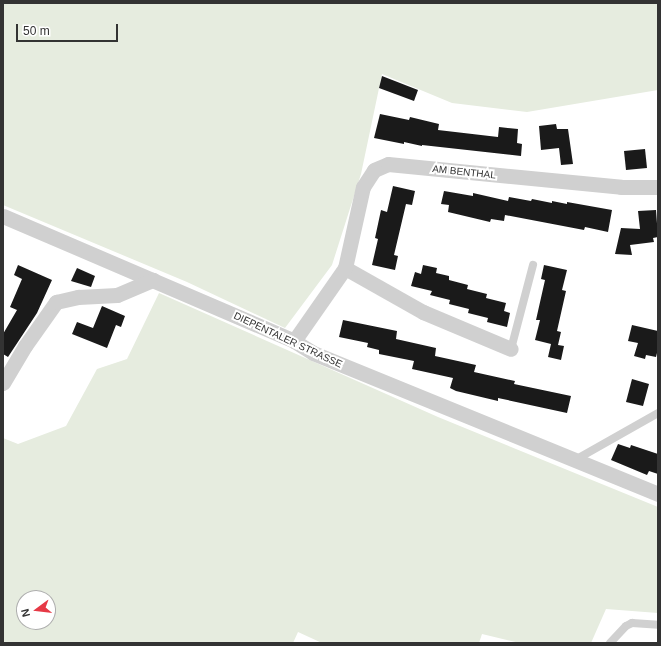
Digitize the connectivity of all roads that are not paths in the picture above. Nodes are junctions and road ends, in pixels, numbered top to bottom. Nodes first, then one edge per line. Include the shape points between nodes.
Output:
1 (658, 186) edge
2 (3, 216) edge
3 (534, 265) dead end
4 (345, 268) junction
5 (153, 280) junction
6 (294, 341) junction
7 (511, 349) joint
8 (3, 383) edge
9 (658, 413) edge
10 (575, 460) junction
11 (658, 494) edge
12 (658, 625) edge
13 (610, 643) edge

1 - 4 street, AM BENTHAL via 621,187 388,164 374,170 363,187
2 - 5 street, DIEPENTALER STRASSE
3 - 7 lane
4 - 6 street, AM BENTHAL
4 - 7 street via 423,312
5 - 6 street, DIEPENTALER STRASSE
5 - 8 street via 117,295 78,296 56,302
6 - 10 street, DIEPENTALER STRASSE via 313,353
9 - 10 lane
10 - 11 street, DIEPENTALER STRASSE
12 - 13 lane via 626,626

